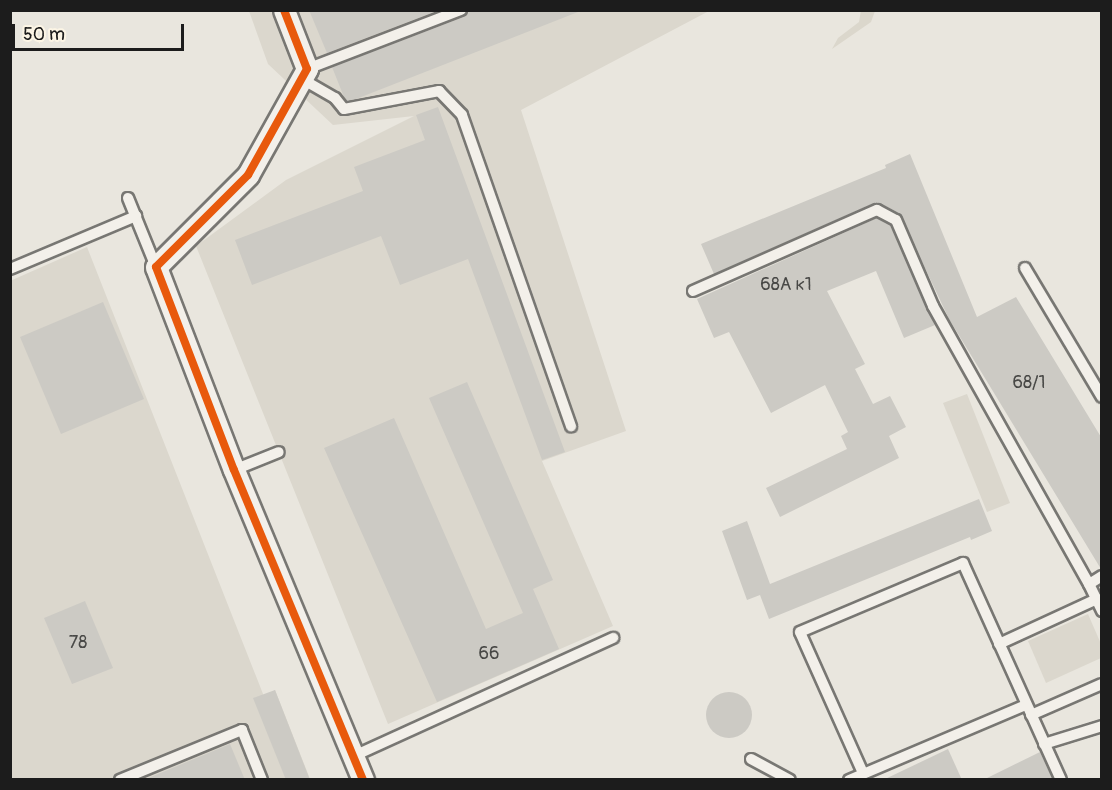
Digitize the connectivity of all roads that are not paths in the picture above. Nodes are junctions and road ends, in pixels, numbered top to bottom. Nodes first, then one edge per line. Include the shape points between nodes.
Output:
1 (284, 10) edge
2 (461, 10) edge
3 (304, 74) junction
4 (128, 198) dead end
5 (136, 216) junction
6 (156, 267) junction
7 (1025, 268) dead end
8 (10, 269) edge
9 (693, 291) dead end
10 (1101, 397) edge
11 (571, 426) dead end
12 (279, 452) dead end
13 (234, 470) junction
14 (1101, 576) edge
15 (1089, 584) junction
16 (1097, 599) junction
17 (1101, 611) edge
18 (613, 638) dead end
19 (999, 644) junction
20 (1101, 684) edge
21 (1029, 710) junction
22 (1101, 726) edge
23 (1044, 744) junction
24 (354, 756) junction
25 (751, 759) dead end
26 (863, 773) junction
27 (120, 780) edge
28 (262, 780) edge
29 (363, 780) edge
30 (790, 780) edge
31 (849, 780) edge
32 (1061, 780) edge

1 - 3 street
2 - 3 lane
3 - 6 street via 248,175
3 - 11 lane via 344,109 440,91 462,115
4 - 5 lane
5 - 6 lane
5 - 8 lane
6 - 13 street
7 - 10 lane
9 - 15 lane via 877,210 896,220 933,306
12 - 13 lane
13 - 24 street
14 - 15 lane
15 - 16 lane
16 - 17 lane
16 - 19 lane
18 - 24 lane
19 - 21 lane
19 - 26 lane via 963,563 800,632
20 - 21 lane
21 - 23 lane
21 - 26 lane
22 - 23 lane
23 - 32 lane
24 - 29 street
25 - 30 lane
26 - 31 lane
27 - 28 lane via 242,730

